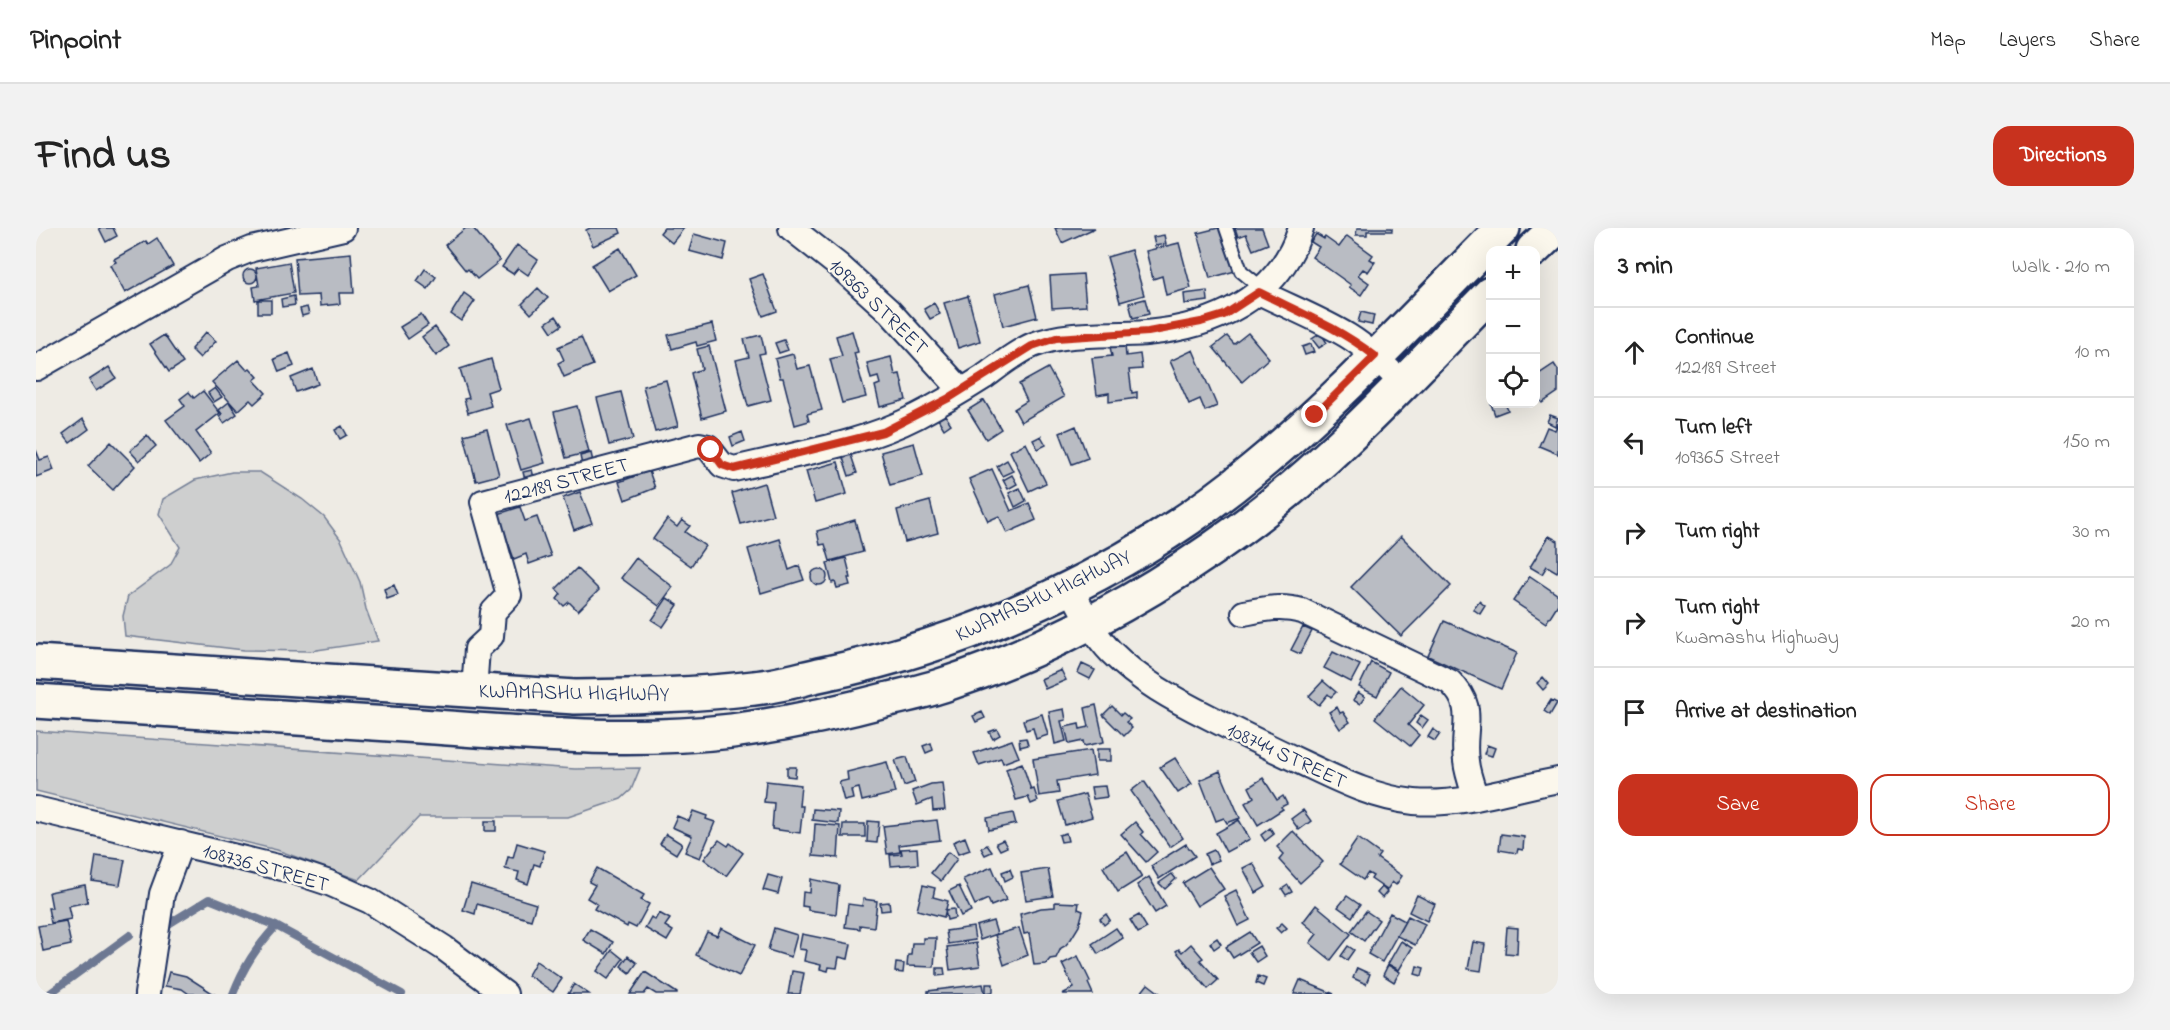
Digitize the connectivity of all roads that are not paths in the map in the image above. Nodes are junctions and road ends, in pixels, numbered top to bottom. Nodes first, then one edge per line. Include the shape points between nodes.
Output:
1 (344, 228) edge
2 (791, 228) edge
3 (1226, 228) edge
4 (1301, 228) edge
5 (1503, 228) edge
6 (1556, 228) edge
7 (1537, 246) edge
8 (1261, 290) junction
9 (1486, 299) edge
10 (1375, 356) junction
11 (36, 368) edge
12 (1402, 383) junction
13 (961, 390) junction
14 (1070, 587) junction
15 (1244, 612) dead end
16 (1089, 622) junction
17 (36, 662) edge
18 (474, 691) junction
19 (36, 701) edge
20 (1558, 780) edge
21 (1476, 798) junction
22 (36, 809) edge
23 (181, 843) junction
24 (147, 994) edge
25 (505, 994) edge

1 - 11 street via 252,249 227,259
2 - 13 street, 109363 STREET via 889,311
3 - 8 lane via 1241,271
4 - 8 street via 1286,260
5 - 10 main road, KWAMASHU HIGHWAY
6 - 7 main road
8 - 10 street via 1349,337
8 - 13 street via 1224,315 1201,322 1148,332 1056,338 1032,346
9 - 12 main road, KWAMASHU HIGHWAY
10 - 12 street
10 - 14 main road, KWAMASHU HIGHWAY via 1253,470 1127,558
12 - 16 main road, KWAMASHU HIGHWAY via 1338,446 1244,527 1193,563
13 - 18 street, 122189 STREET via 883,432 734,469 722,465 708,447 699,445 483,502 509,595 493,612 491,636 477,649
14 - 16 street, 108744 STREET
14 - 18 main road, KWAMASHU HIGHWAY via 967,633 892,658 756,688 608,697
15 - 21 street via 1275,607 1302,611 1450,682 1461,691 1466,705 1466,763
16 - 19 main road, KWAMASHU HIGHWAY via 1028,652 941,686 853,709 731,731 662,736 560,735
16 - 21 street, 108744 STREET via 1108,650 1149,685 1334,778 1414,802
17 - 18 main road, KWAMASHU HIGHWAY
20 - 21 street, 108744 STREET
22 - 23 street, 108736 STREET
23 - 24 street via 162,894
23 - 25 street, 108736 STREET via 290,870 370,901 444,948

